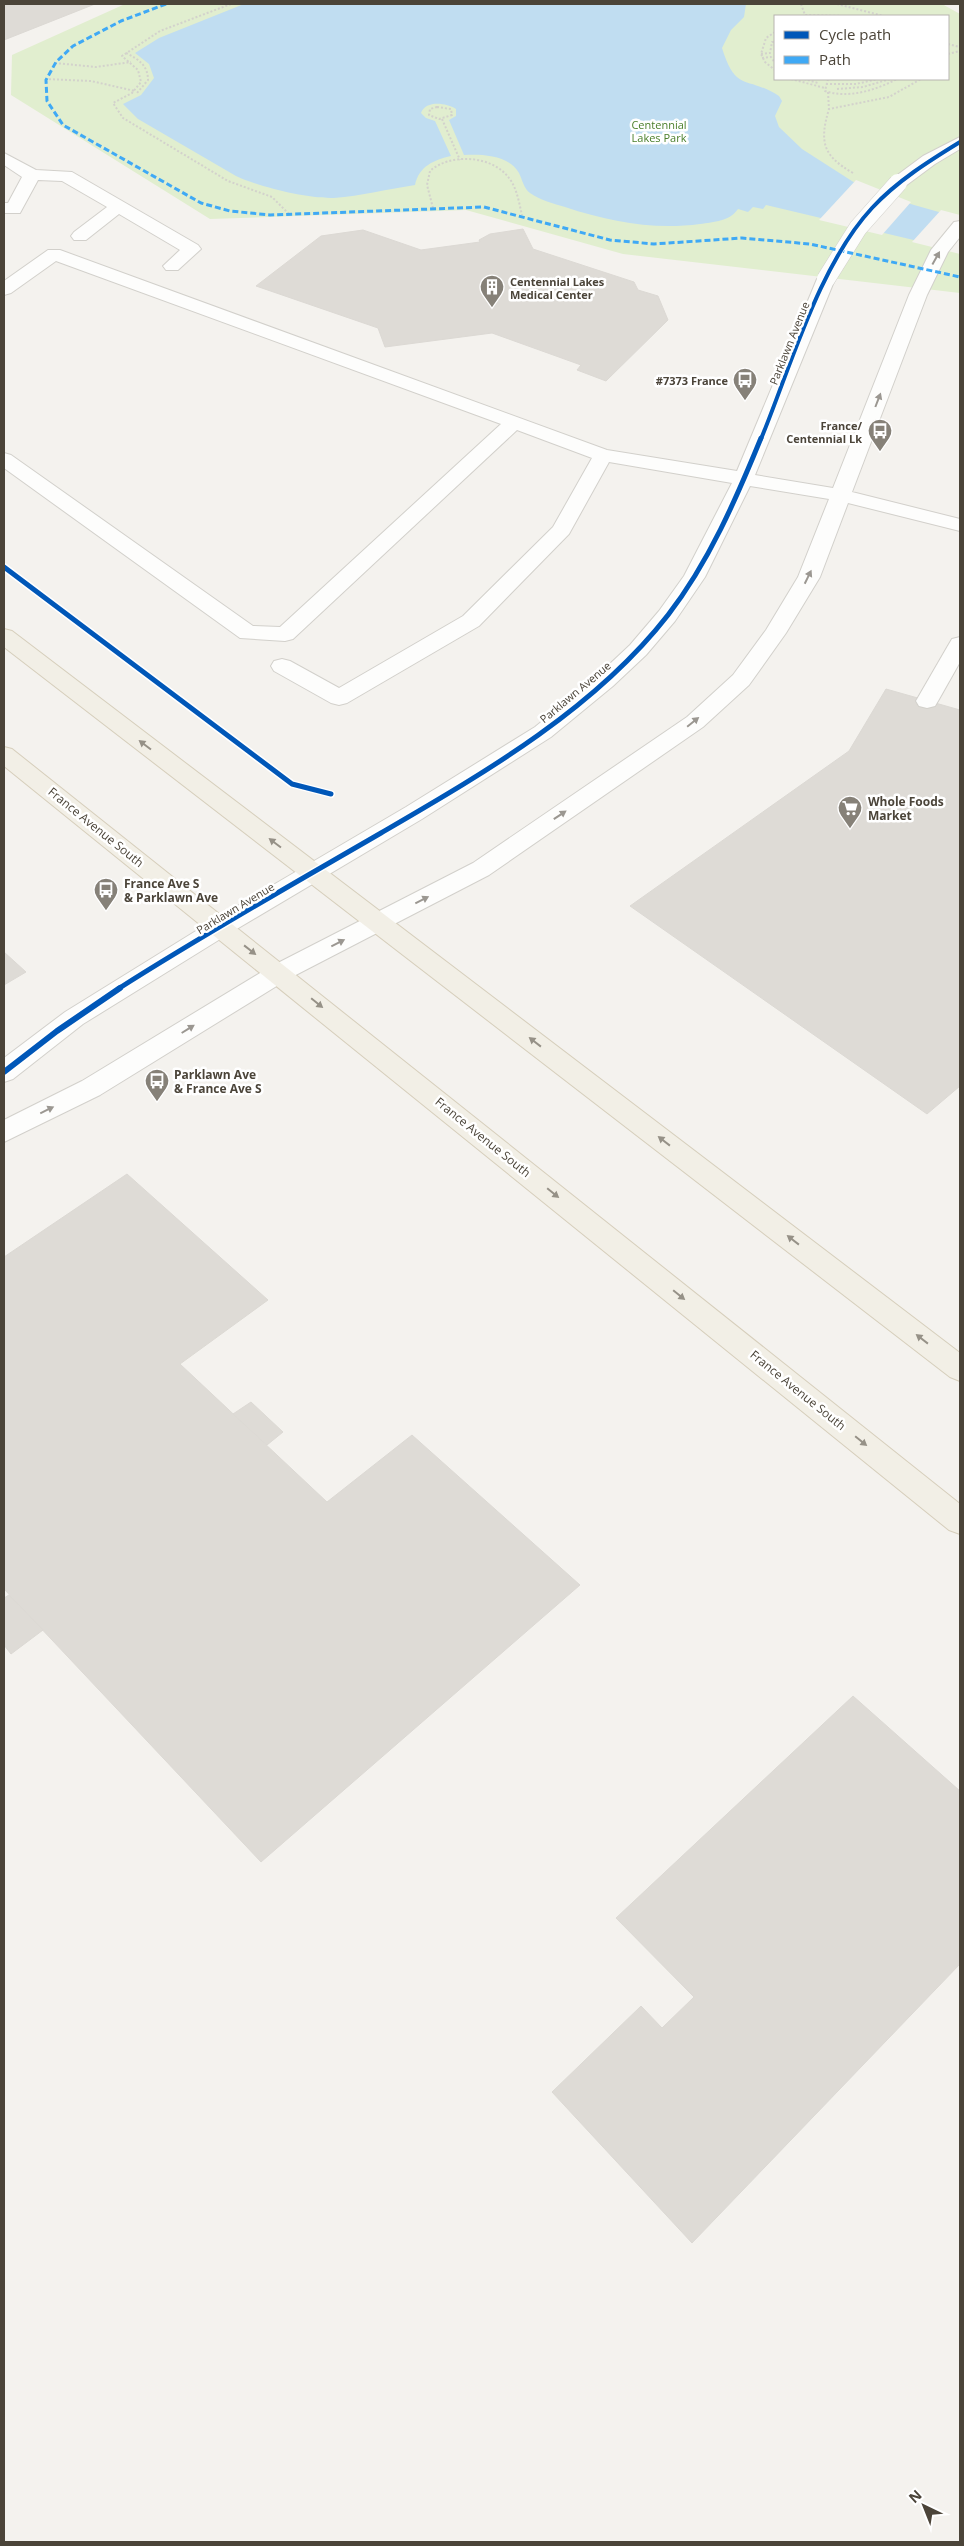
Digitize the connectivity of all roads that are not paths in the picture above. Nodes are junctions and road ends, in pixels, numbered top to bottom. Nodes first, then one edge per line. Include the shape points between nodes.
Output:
1 (960, 142) edge
2 (4, 158) edge
3 (32, 175) junction
4 (118, 206) junction
5 (4, 208) edge
6 (960, 226) edge
7 (80, 236) dead end
8 (172, 266) dead end
9 (4, 289) edge
10 (514, 422) junction
11 (603, 455) junction
12 (4, 459) edge
13 (744, 478) junction
14 (841, 495) junction
15 (960, 525) edge
16 (4, 636) edge
17 (960, 644) edge
18 (282, 666) dead end
19 (927, 700) dead end
20 (4, 754) edge
21 (314, 872) junction
22 (378, 922) junction
23 (221, 928) junction
24 (279, 973) junction
25 (4, 1072) edge
26 (4, 1132) edge
27 (960, 1369) edge
28 (960, 1521) edge

1 - 13 street, Parklawn Avenue, bridge via 898,183 854,230 826,280
2 - 3 street
3 - 4 street via 66,176
3 - 5 street via 14,208
4 - 7 street
4 - 8 street via 192,249
14 -> 6 street via 918,295 940,250
9 - 10 street via 54,254
10 - 11 street
10 - 12 street via 285,634 248,633
11 - 13 street
11 - 18 street via 562,530 471,621 339,698
13 - 14 street
13 - 21 street, Parklawn Avenue via 694,577 668,616 605,681 543,732 414,814
14 - 15 street
22 -> 14 street via 489,863 695,722 741,680 809,577
21 -> 16 main road
17 - 19 street
20 - 23 main road, France Avenue South
21 - 22 main road
21 - 23 street, Parklawn Avenue
24 -> 22 street
27 -> 22 main road
23 -> 24 main road, France Avenue South
23 - 25 street, Parklawn Avenue via 74,1018
26 -> 24 street via 91,1088
24 -> 28 main road, France Avenue South

